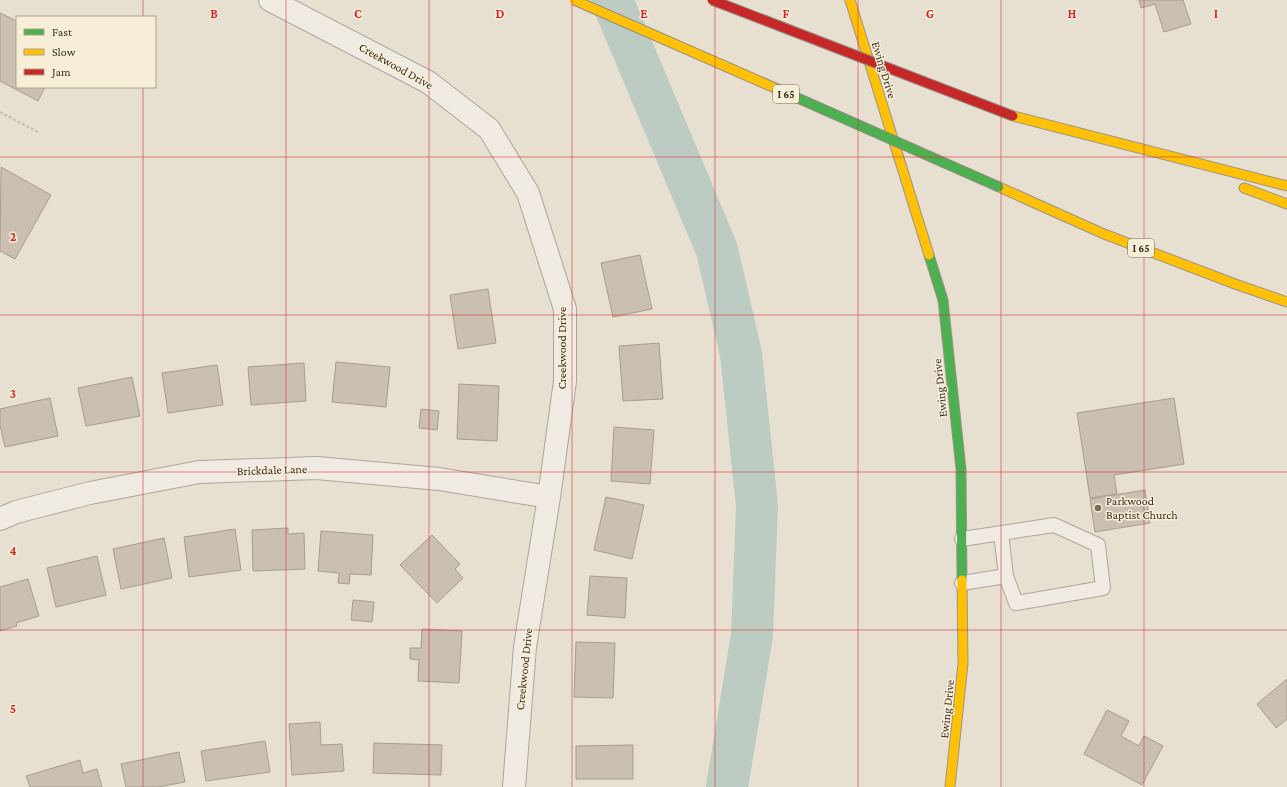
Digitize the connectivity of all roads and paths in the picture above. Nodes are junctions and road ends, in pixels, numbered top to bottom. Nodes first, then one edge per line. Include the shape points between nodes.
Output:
1 (270, 0) edge
2 (574, 0) edge
3 (712, 0) edge
4 (850, 0) edge
5 (0, 112) edge
6 (38, 132) dead end
7 (1132, 148) junction
8 (1213, 177) dead end
9 (1235, 185) dead end
10 (1287, 186) edge
11 (1287, 204) edge
12 (1287, 302) edge
13 (549, 497) junction
14 (0, 518) edge
15 (1001, 534) junction
16 (962, 539) junction
17 (1006, 576) junction
18 (962, 583) junction
19 (514, 787) edge
20 (950, 787) edge

1 - 13 street, Creekwood Drive via 428,82 489,129 528,193 565,309 564,381
2 - 12 main road, I 65, bridge via 1104,234
3 - 7 main road, bridge via 1013,116
4 - 16 main road, Ewing Drive via 943,300 961,468
5 - 6 path
7 - 8 main road
7 - 10 main road
9 - 11 main road
13 - 14 street, Brickdale Lane via 439,480 317,468 199,472 90,494
13 - 19 street, Creekwood Drive via 525,646
15 - 16 lane
15 - 17 lane
15 - 17 lane via 1054,525 1098,545 1103,588 1016,603
16 - 18 main road, Ewing Drive
17 - 18 lane
18 - 20 main road, Ewing Drive via 963,664

